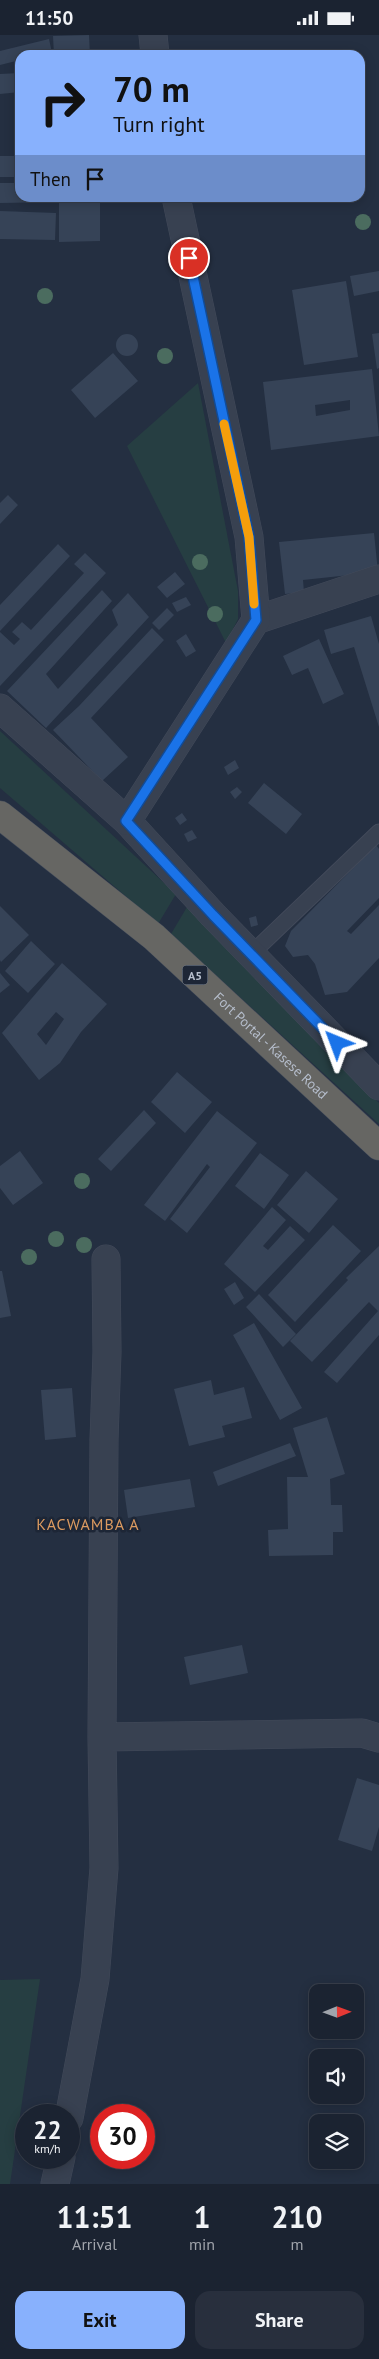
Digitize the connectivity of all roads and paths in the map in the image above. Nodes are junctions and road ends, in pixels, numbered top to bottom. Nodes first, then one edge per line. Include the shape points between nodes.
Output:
1 (153, 35) edge
2 (154, 50) edge
3 (177, 202) edge
4 (379, 579) edge
5 (256, 620) junction
6 (0, 708) edge
7 (0, 815) edge
8 (126, 821) junction
9 (379, 832) edge
10 (251, 954) junction
11 (379, 1086) edge
12 (379, 1146) edge
13 (106, 1259) dead end
14 (102, 1737) junction
15 (379, 1738) edge
16 (71, 2104) edge
17 (58, 2169) edge
18 (55, 2184) edge

1 - 2 street
3 - 5 street via 249,537
4 - 5 street
5 - 8 street
6 - 8 street
7 - 12 highway, Fort Portal - Kasese Road / A5 via 154,937
8 - 10 street
9 - 10 lane
10 - 11 street
13 - 14 street
14 - 15 street via 362,1733
14 - 16 street via 104,1868 95,1970
17 - 18 street

